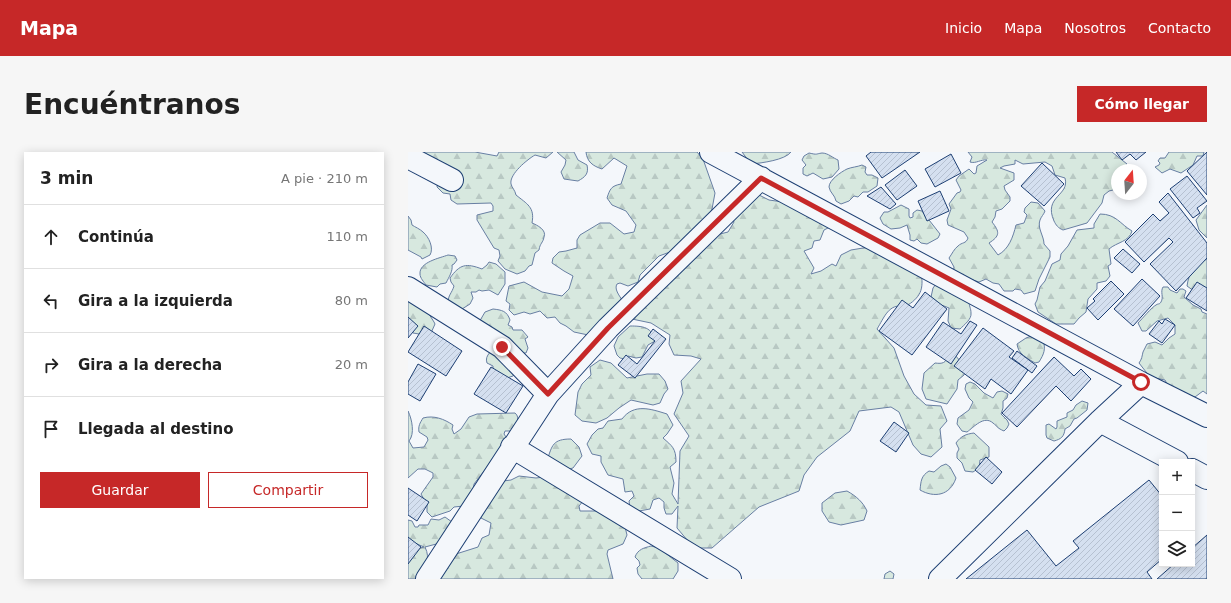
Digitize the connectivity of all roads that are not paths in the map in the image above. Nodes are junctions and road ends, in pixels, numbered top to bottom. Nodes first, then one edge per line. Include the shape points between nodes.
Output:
1 (711, 152) edge
2 (408, 157) edge
3 (761, 178) junction
4 (452, 180) dead end
5 (408, 288) edge
6 (1141, 382) junction
7 (548, 394) junction
8 (1207, 416) edge
9 (1100, 420) junction
10 (512, 447) junction
11 (1172, 459) edge
12 (1195, 472) edge
13 (1207, 478) edge
14 (427, 579) edge
15 (730, 579) edge
16 (940, 579) edge

1 - 3 street
2 - 4 street
3 - 6 street
3 - 7 street via 608,328
5 - 7 street via 502,347
6 - 8 street
6 - 9 street
7 - 10 street
9 - 11 street
9 - 16 street
10 - 14 street
10 - 15 street
12 - 13 street

